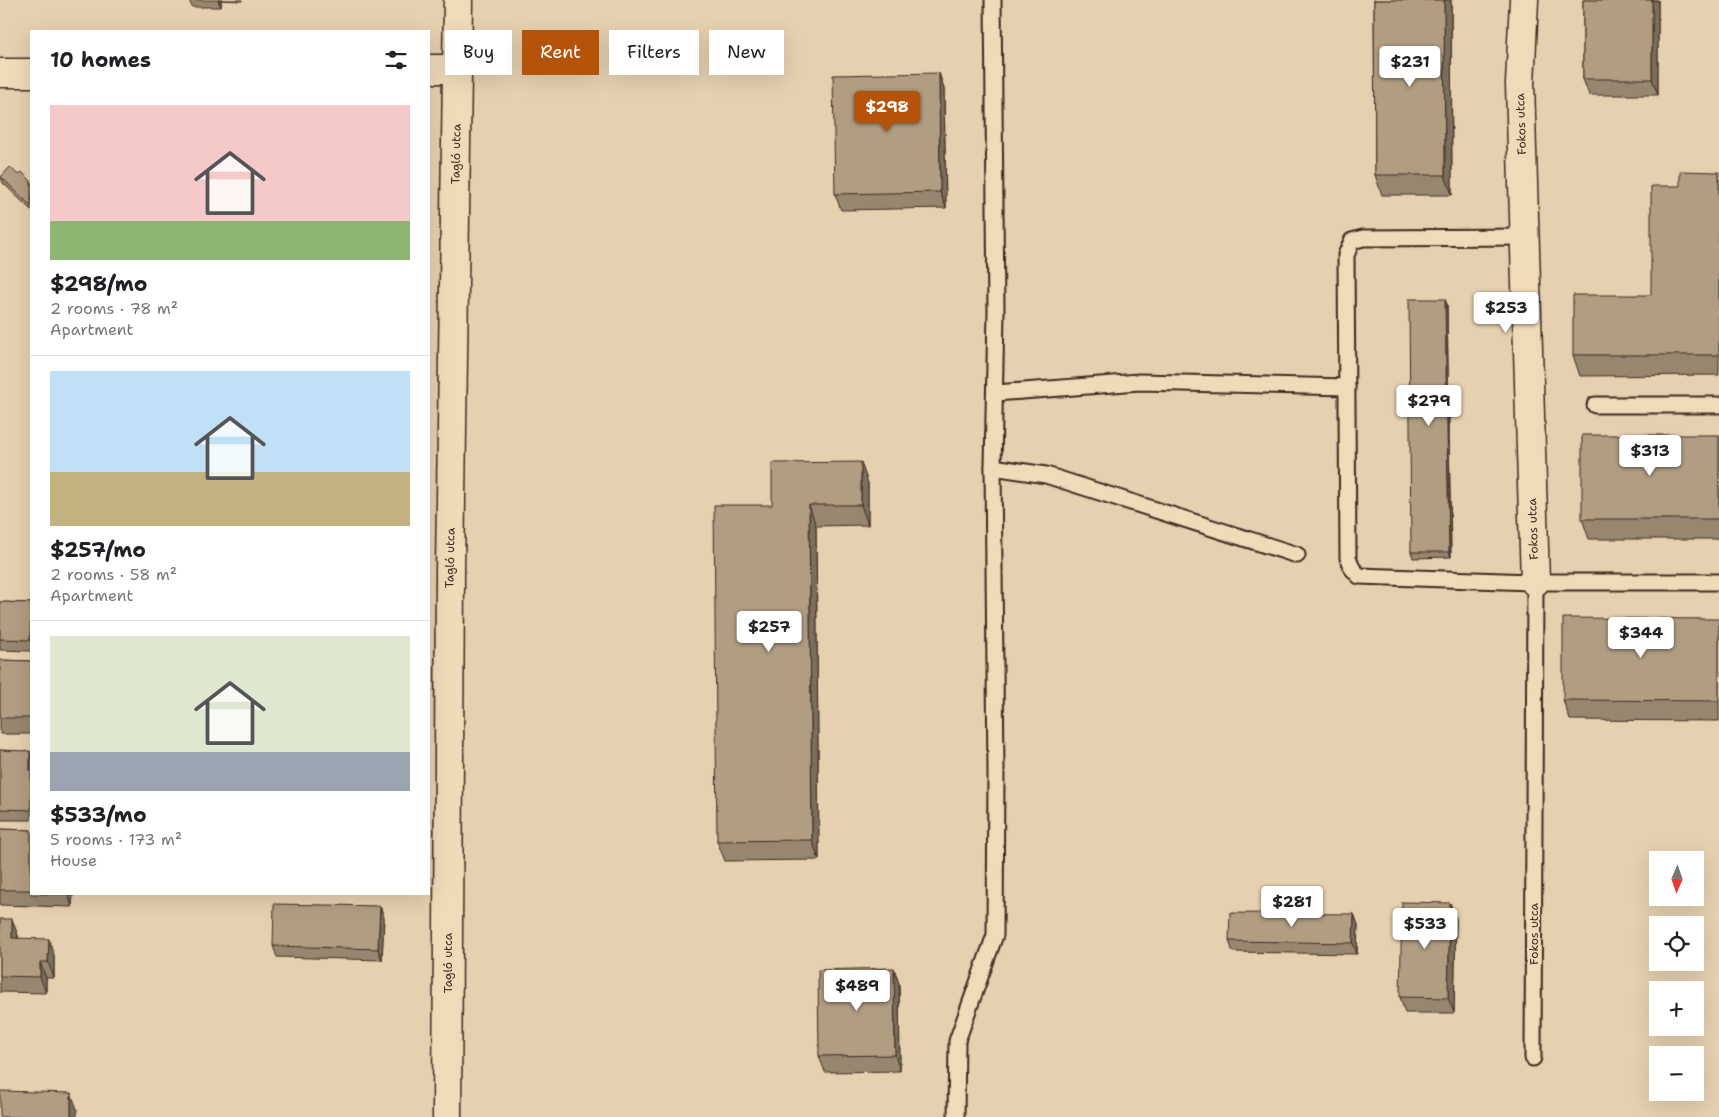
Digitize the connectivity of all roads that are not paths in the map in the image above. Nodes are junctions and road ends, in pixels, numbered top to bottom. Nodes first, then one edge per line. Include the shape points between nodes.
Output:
1 (458, 0) edge
2 (993, 0) edge
3 (1524, 0) edge
4 (458, 30) edge
5 (430, 69) edge
6 (445, 69) edge
7 (30, 73) edge
8 (0, 74) edge
9 (457, 75) edge
10 (1525, 237) junction
11 (1347, 387) junction
12 (996, 393) junction
13 (1595, 405) dead end
14 (1719, 405) edge
15 (993, 467) junction
16 (1297, 555) dead end
17 (1535, 582) junction
18 (1719, 582) edge
19 (1533, 1058) dead end
20 (447, 1117) edge
21 (956, 1117) edge

1 - 4 street, Tagló utca
2 - 12 lane
3 - 10 street, Fokos utca via 1520,84
5 - 6 street
7 - 8 street
9 - 20 street, Tagló utca
10 - 11 lane via 1363,238 1352,241 1346,255
10 - 17 street, Fokos utca
11 - 12 lane via 1139,382
11 - 17 lane via 1348,558 1359,576
12 - 15 lane
13 - 14 lane
15 - 16 lane via 1046,475
15 - 21 lane via 994,935 957,1041
17 - 18 lane
17 - 19 lane, Fokos utca

